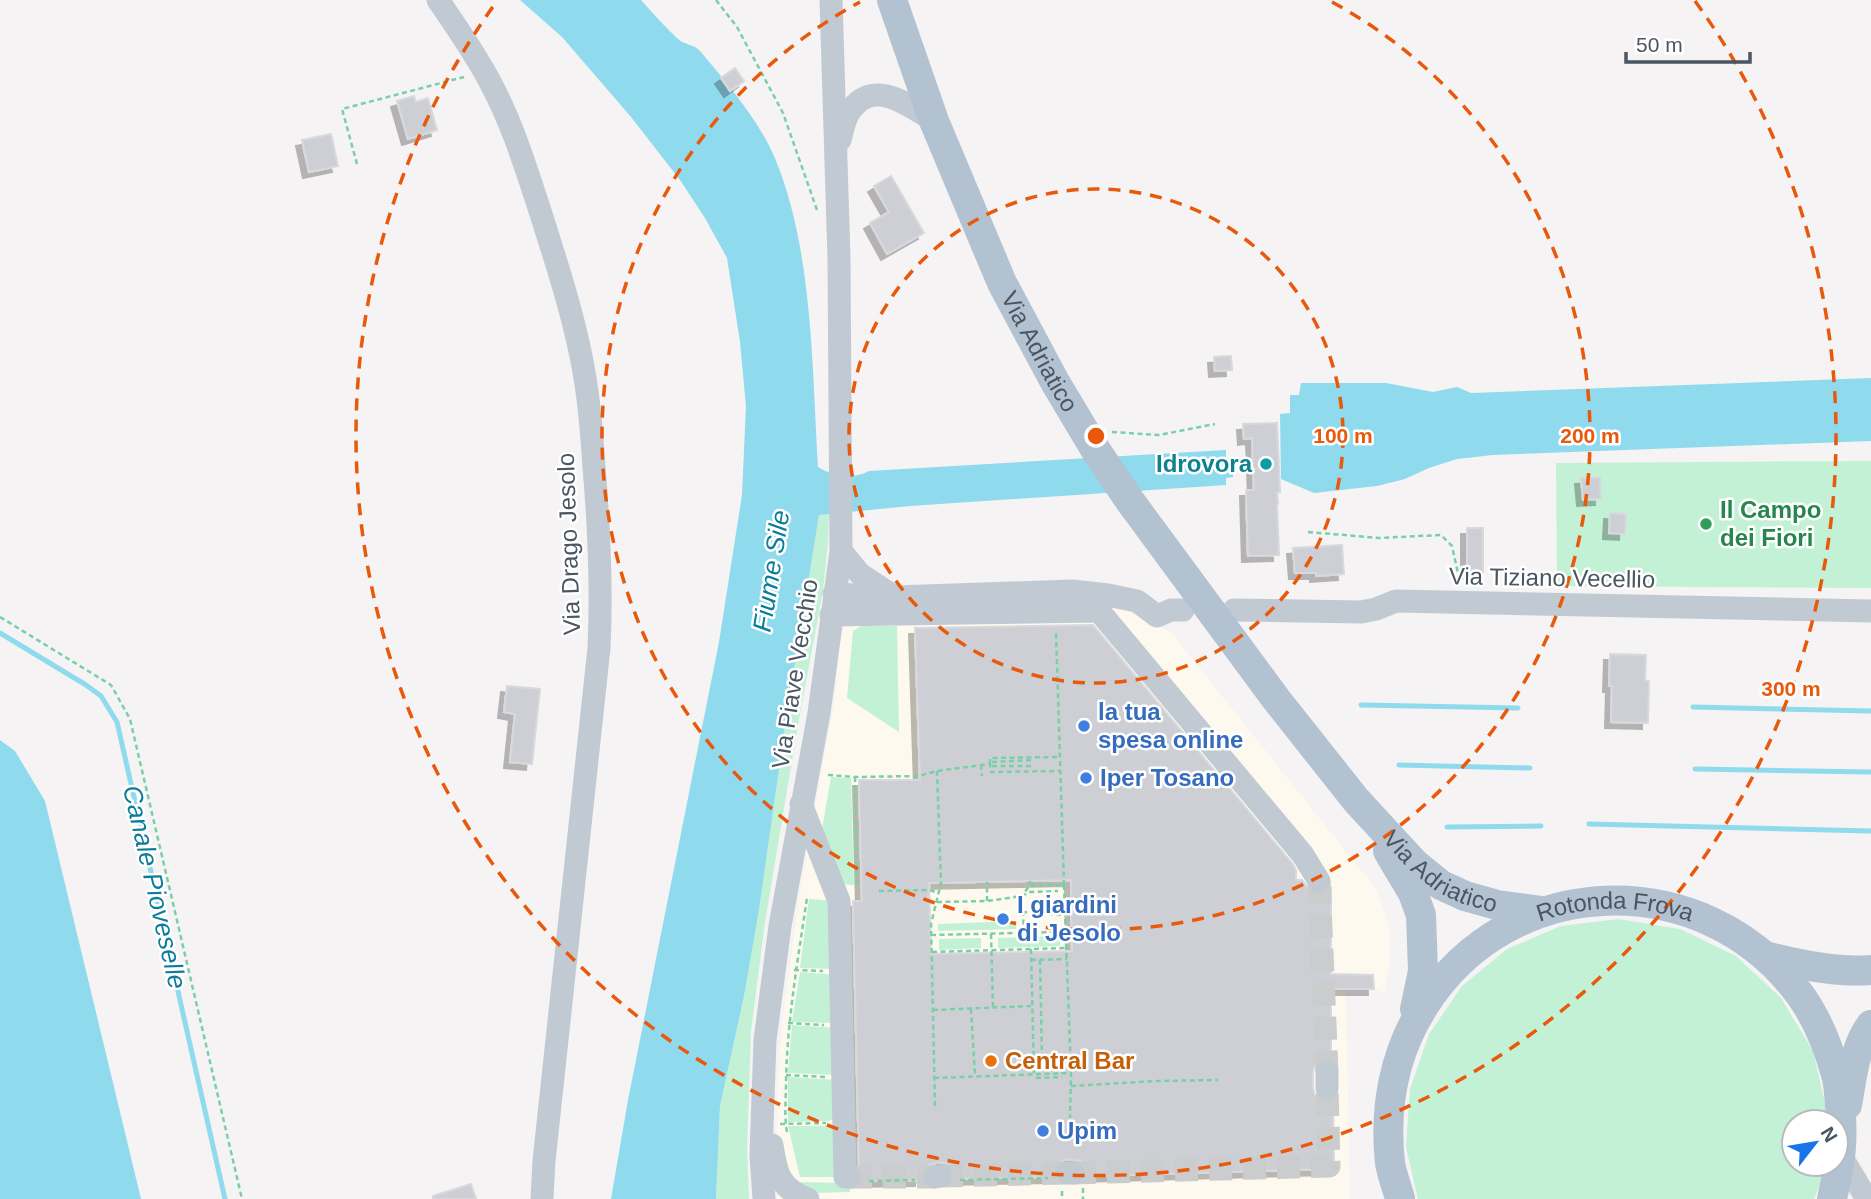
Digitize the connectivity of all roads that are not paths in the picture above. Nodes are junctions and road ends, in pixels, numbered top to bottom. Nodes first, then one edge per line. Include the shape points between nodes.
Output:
1 (438, 0) edge
2 (831, 0) edge
3 (892, 0) edge
4 (934, 121) junction
5 (836, 153) junction
6 (841, 551) junction
7 (895, 597) junction
8 (1234, 602) dead end
9 (833, 604) junction
10 (1182, 610) dead end
11 (1871, 611) edge
12 (1356, 800) junction
13 (801, 804) junction
14 (1319, 881) tunnel mouth
15 (1542, 911) junction
16 (1765, 956) junction
17 (1866, 969) edge
18 (1412, 1024) junction
19 (1871, 1025) edge
20 (763, 1090) junction
21 (1840, 1108) edge
22 (1847, 1108) edge
23 (1850, 1161) edge
24 (849, 1177) dead end
25 (1836, 1178) edge
26 (542, 1199) edge
27 (764, 1199) edge
28 (808, 1199) edge
29 (1400, 1199) edge
30 (1832, 1199) edge
31 (1867, 1199) edge

1 - 26 street, Via Drago Jesolo via 484,72 522,155 565,293 585,379 597,506 598,648
2 - 5 street, Via Piave Vecchio
3 - 4 main road, Via Adriatico
4 - 5 street, Via Piave Vecchio via 888,95 866,98 847,116
4 - 12 main road, Via Adriatico via 1002,283 1095,449 1276,699
5 - 6 street, Via Piave Vecchio
6 - 7 street via 860,574
6 - 9 street, Via Piave Vecchio
7 - 9 street
7 - 10 street via 1072,591 1137,601 1157,615
8 - 11 street, Via Tiziano Vecellio via 1294,612 1361,612 1396,601
9 - 13 street, Via Piave Vecchio
9 - 14 street via 1099,611 1303,855
12 - 15 main road, Via Adriatico via 1415,864 1441,885 1497,905
12 - 18 main road, Via Adriatico via 1413,893 1421,915 1423,971
13 - 20 street, Via Piave Vecchio via 780,926
13 - 24 street via 852,891 839,901 843,1123 845,1177
15 - 16 main road, Rotonda Frova via 1594,901 1660,904 1698,915
15 - 18 main road, Rotonda Frova via 1502,929 1466,955 1436,987
16 - 17 main road via 1795,964
16 - 21 main road, Rotonda Frova via 1798,992 1823,1035 1838,1081
18 - 29 main road, Rotonda Frova via 1395,1069 1388,1117 1391,1166
19 - 22 main road via 1854,1065
20 - 27 street, Via Piave Vecchio
20 - 28 street via 776,1170 793,1193
23 - 31 street
25 - 30 main road, Rotonda Frova

